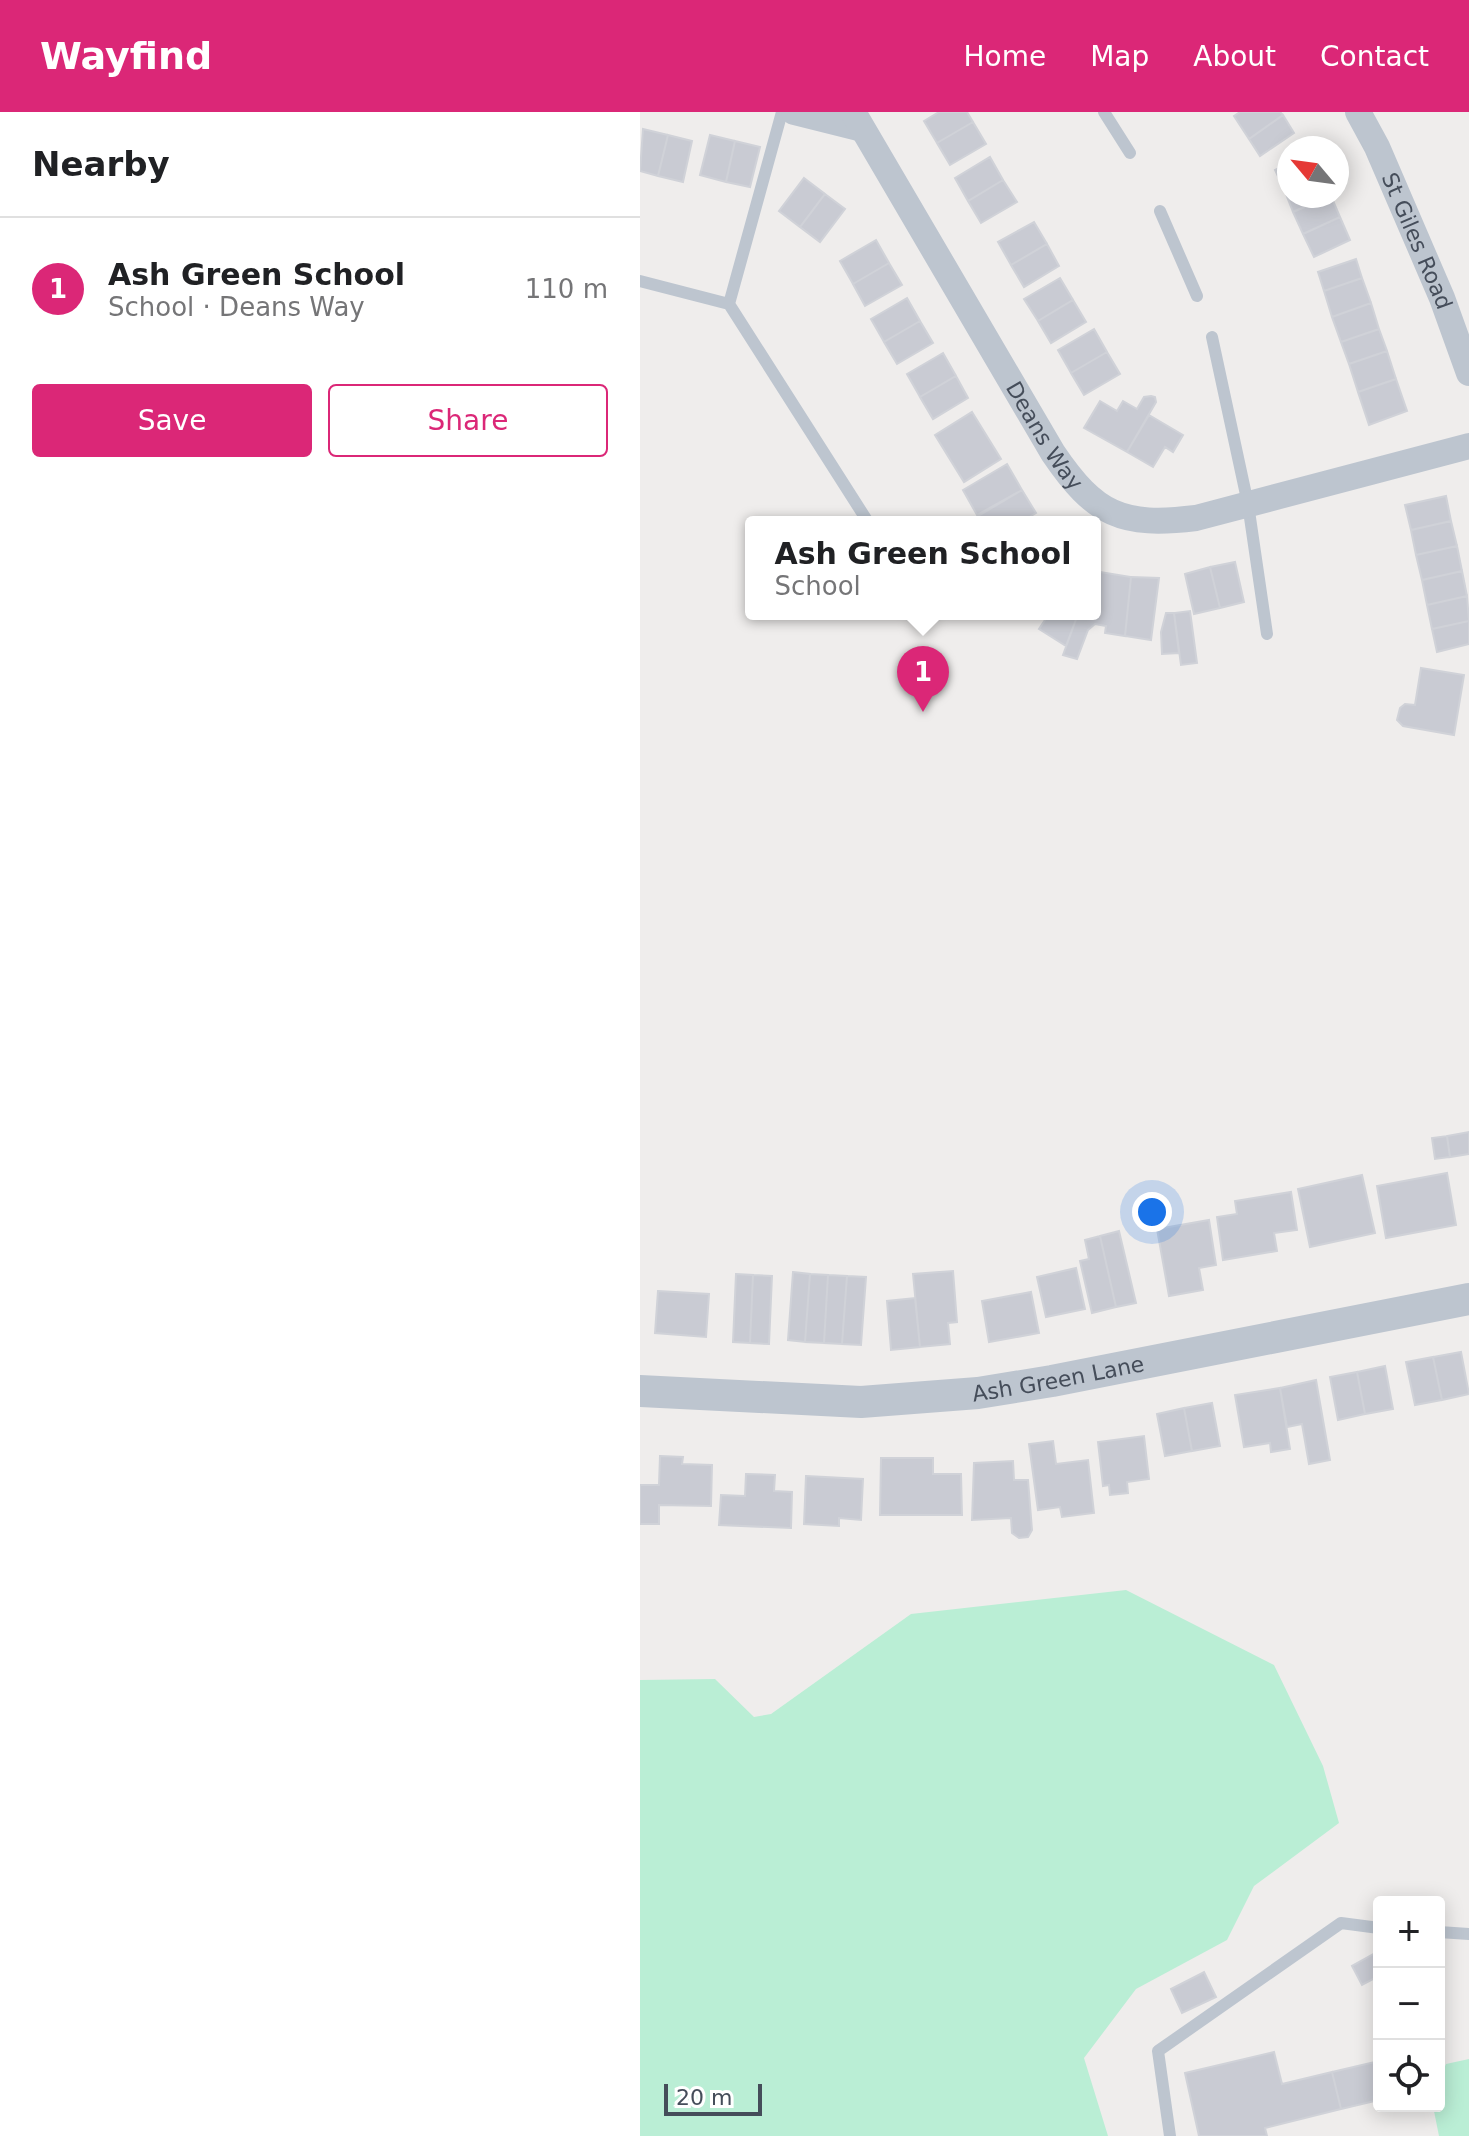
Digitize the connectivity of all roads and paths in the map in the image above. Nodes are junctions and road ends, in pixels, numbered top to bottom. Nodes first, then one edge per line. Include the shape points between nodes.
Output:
1 (782, 112) edge
2 (794, 112) edge
3 (1104, 112) edge
4 (1358, 112) edge
5 (857, 120) edge
6 (1130, 153) dead end
7 (1160, 211) dead end
8 (640, 281) edge
9 (1197, 296) dead end
10 (729, 304) junction
11 (1212, 337) dead end
12 (1469, 373) edge
13 (1469, 446) edge
14 (1248, 504) junction
15 (864, 516) edge
16 (1267, 634) dead end
17 (1469, 1299) edge
18 (640, 1391) edge
19 (1373, 1927) edge
20 (1445, 1932) edge
21 (1469, 1934) edge
22 (1170, 2136) edge

1 - 10 lane
2 - 5 street
3 - 6 lane
4 - 12 street, St Giles Road via 1436,284
5 - 14 street, Deans Way via 1053,453 1091,500 1129,519 1156,522
7 - 9 lane
8 - 10 lane
10 - 15 lane
11 - 14 lane
13 - 14 street, Deans Way
14 - 16 lane
17 - 18 street, Ash Green Lane via 978,1393 861,1402
19 - 22 lane via 1341,1923 1158,2051
20 - 21 lane

